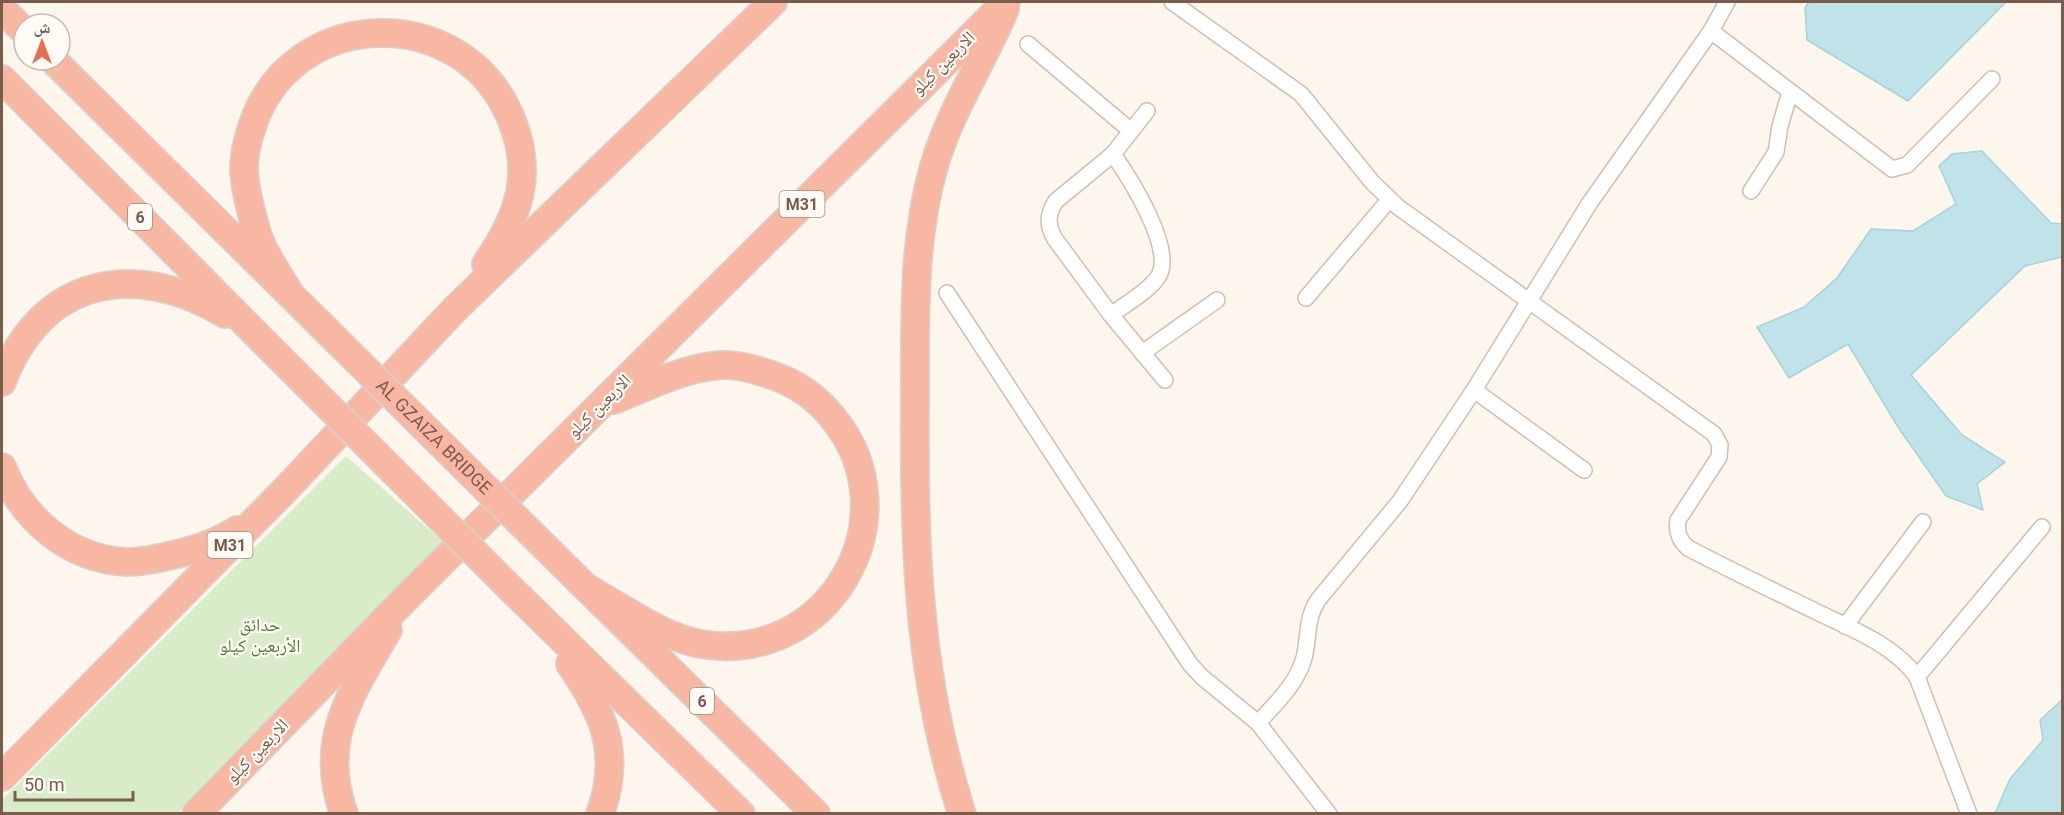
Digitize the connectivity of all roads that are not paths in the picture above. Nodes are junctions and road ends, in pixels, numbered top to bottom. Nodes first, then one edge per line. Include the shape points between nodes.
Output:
1 (774, 2) edge
2 (1007, 2) edge
3 (1172, 2) edge
4 (1720, 4) edge
5 (1711, 30) junction
6 (1028, 44) dead end
7 (65, 72) edge
8 (2, 79) edge
9 (1992, 79) dead end
10 (1790, 92) junction
11 (1147, 111) dead end
12 (1131, 131) junction
13 (1113, 154) junction
14 (1750, 191) dead end
15 (1389, 200) junction
16 (948, 293) dead end
17 (291, 295) junction
18 (1306, 298) dead end
19 (1217, 300) dead end
20 (1530, 301) junction
21 (454, 309) junction
22 (1111, 315) junction
23 (1142, 353) junction
24 (278, 356) junction
25 (1165, 380) dead end
26 (2, 382) edge
27 (1474, 390) junction
28 (599, 407) junction
29 (2, 467) edge
30 (1584, 470) dead end
31 (286, 489) junction
32 (1923, 522) dead end
33 (2042, 527) dead end
34 (587, 588) junction
35 (409, 594) junction
36 (531, 609) junction
37 (1845, 626) junction
38 (1917, 677) junction
39 (1258, 723) junction
40 (2, 777) edge
41 (196, 813) edge
42 (344, 813) edge
43 (600, 813) edge
44 (741, 813) edge
45 (816, 813) edge
46 (962, 813) edge
47 (1329, 813) edge
48 (1969, 813) edge

1 - 21 highway, M31
2 - 28 highway, الاربعين كيلو / M31
2 - 46 highway via 937,157 922,220 916,280 914,481 922,627 940,733
3 - 15 street via 1301,94
4 - 5 street
5 - 10 street
5 - 20 street via 1589,204
6 - 12 street
7 - 17 highway, AL GZAIZA BRIDGE / 6
8 - 24 highway, 6
9 - 10 street via 1908,165 1896,169 1885,166
10 - 14 street via 1776,152
11 - 12 street
12 - 13 street
13 - 22 street via 1150,218 1162,267 1151,284
13 - 22 street via 1056,201 1048,220 1051,233
15 - 18 street
15 - 20 street
16 - 39 street via 1190,664
17 - 21 highway via 261,245 246,193 247,139 259,107 276,81 302,57 323,45 361,33 403,34 442,44 486,76 504,101 521,150 521,192 515,212 502,240
17 - 34 highway, AL GZAIZA BRIDGE / 6, bridge
19 - 23 street
20 - 27 street
20 - 37 street via 1714,434 1720,445 1719,457 1678,520 1677,533 1683,544
21 - 31 highway, M31
22 - 23 street
23 - 25 street
24 - 26 highway via 226,315 195,298 158,286 124,283 91,289 43,317 16,351
24 - 36 highway, 6, bridge
27 - 30 street
27 - 39 street via 1400,501 1318,600 1309,618 1299,670 1286,692
28 - 34 highway via 690,370 722,365 781,378 800,387 839,425 858,465 864,487 864,511 856,551 826,605 788,633 769,640 733,646 699,644 674,636
28 - 35 highway, الاربعين كيلو / M31
29 - 31 highway via 22,506 56,538 84,553 129,562 213,543 230,535
31 - 40 highway, M31
32 - 37 street
33 - 38 street
34 - 45 highway, AL GZAIZA BRIDGE / 6
35 - 41 highway, الاربعين كيلو / M31
35 - 42 highway via 342,714 334,756
36 - 43 highway via 589,691 601,715 609,740 610,775
36 - 44 highway, 6
37 - 38 street via 1896,655
38 - 48 street
39 - 47 street

